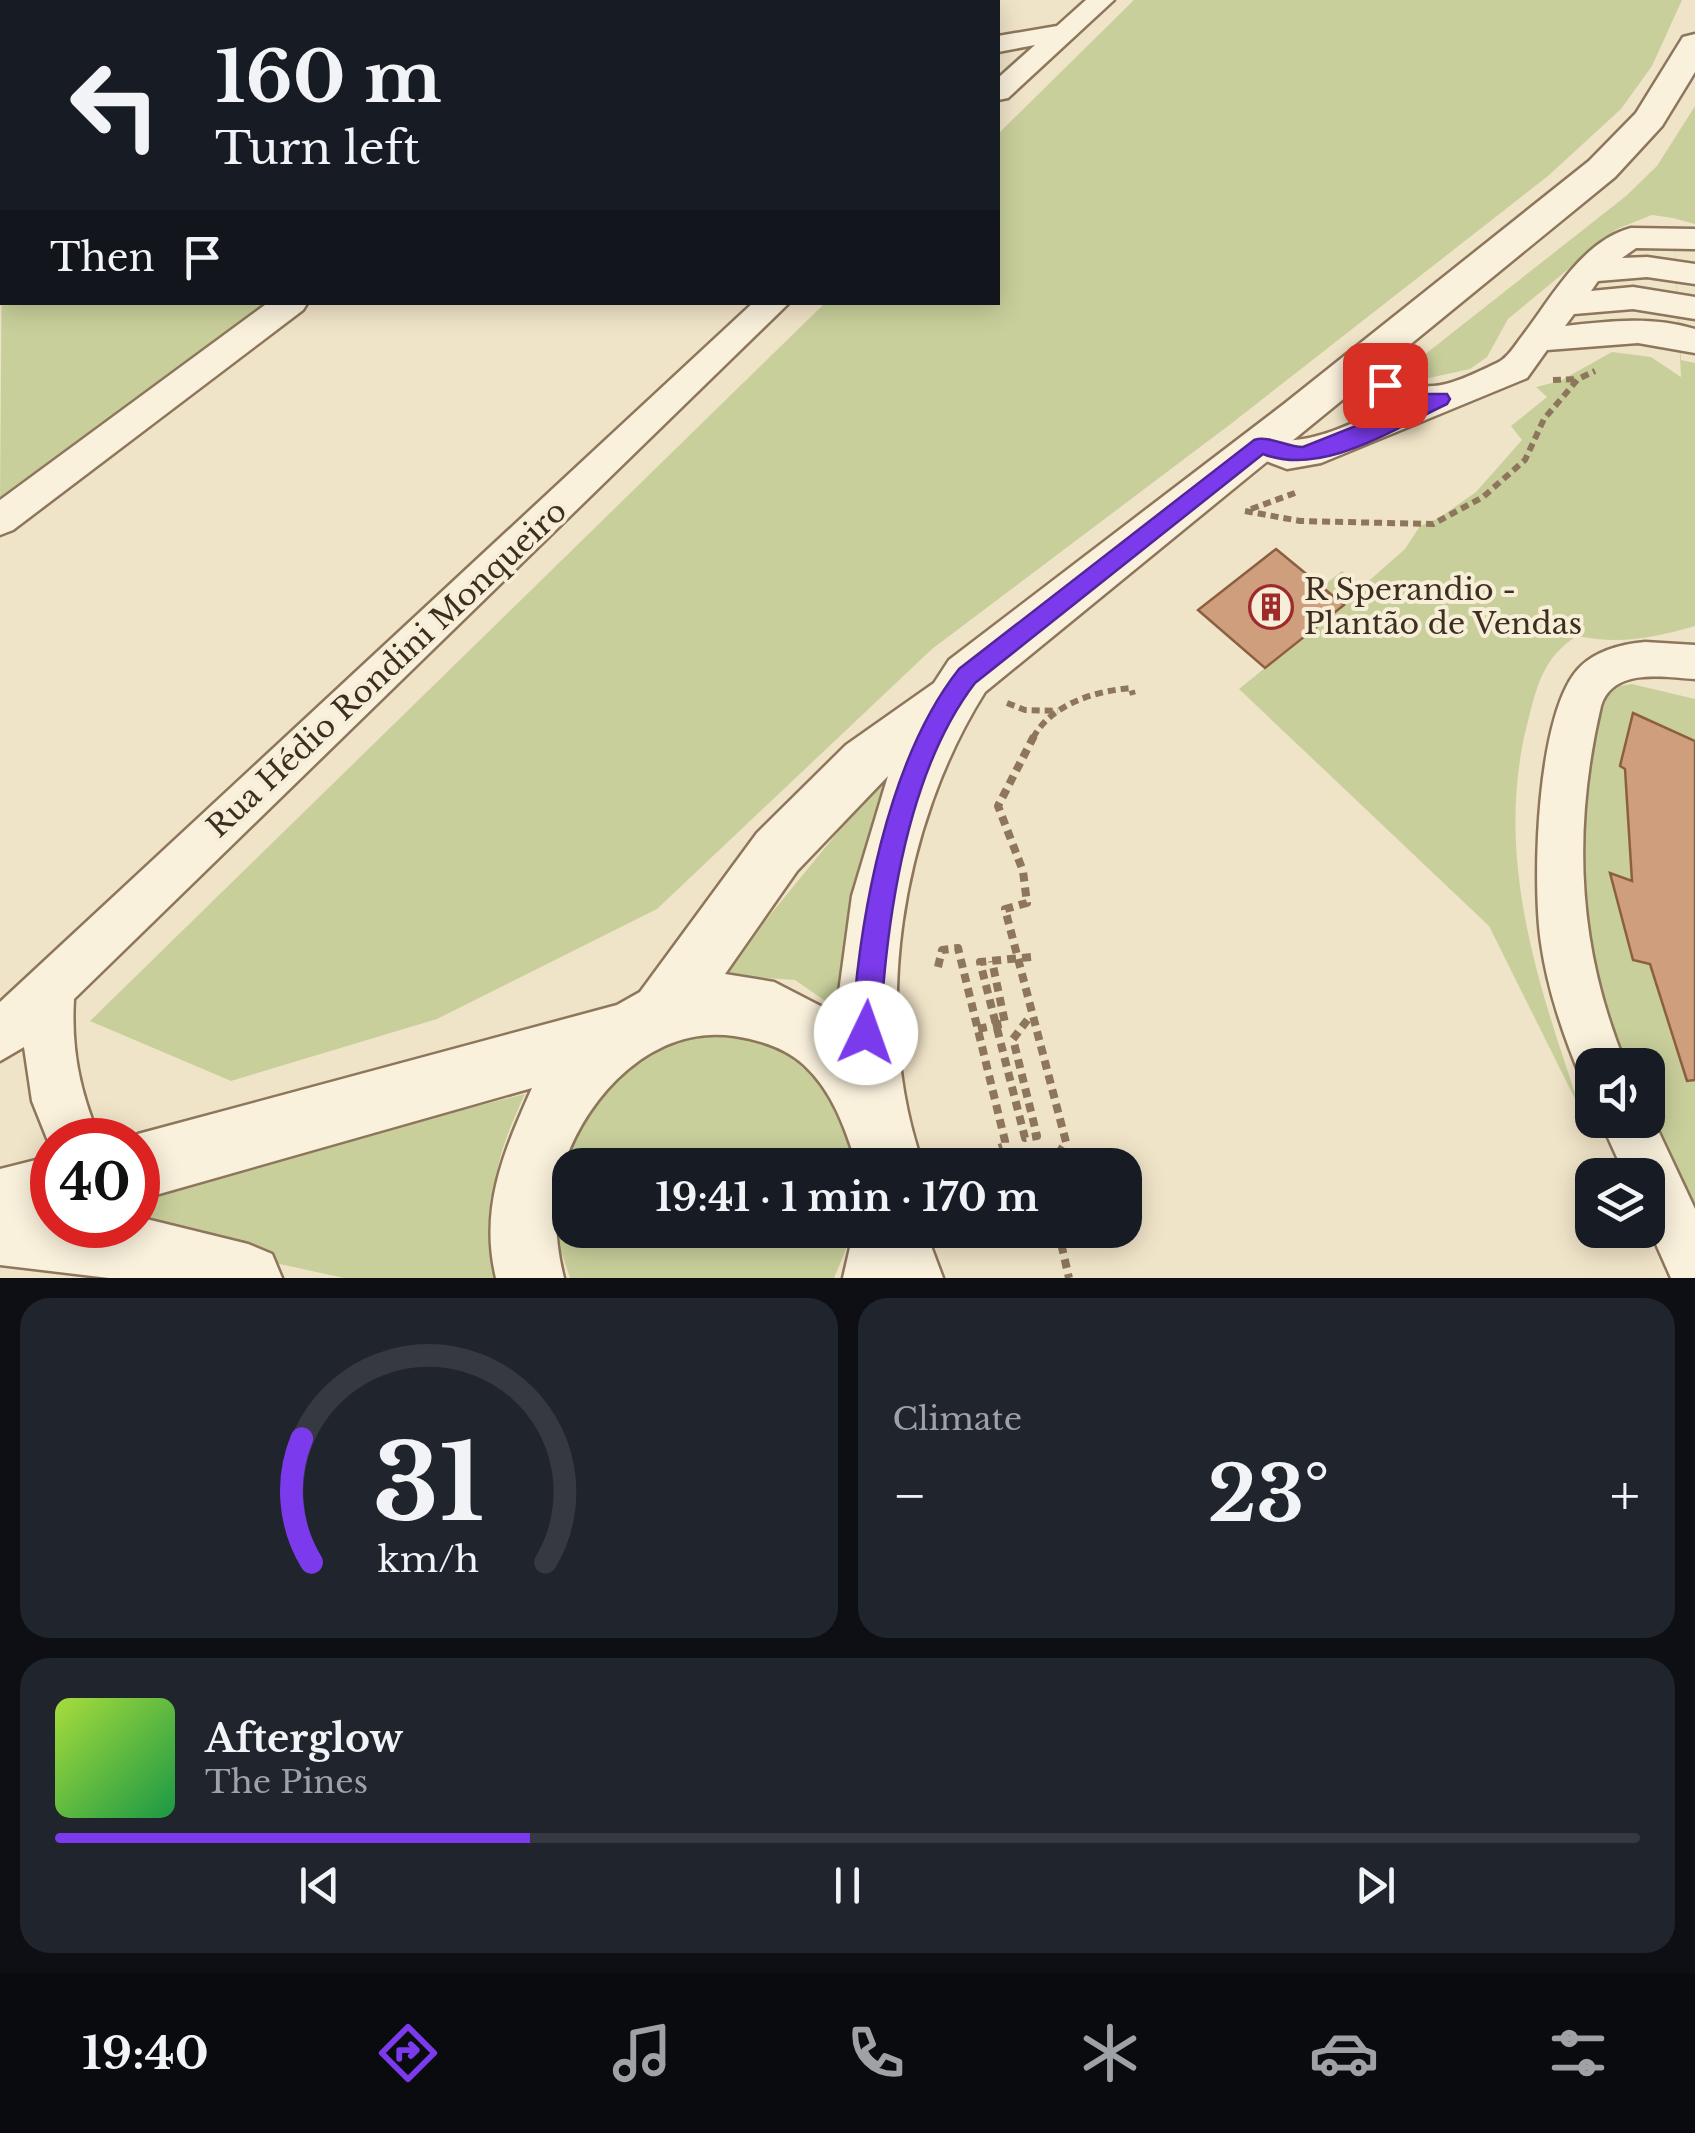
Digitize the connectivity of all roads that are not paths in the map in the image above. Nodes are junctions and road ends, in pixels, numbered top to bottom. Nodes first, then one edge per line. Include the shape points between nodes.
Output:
1 (1101, 0) edge
2 (1066, 32) junction
3 (1000, 44) edge
4 (1695, 44) edge
5 (1000, 90) edge
6 (1695, 239) edge
7 (1589, 272) junction
8 (1695, 274) edge
9 (1565, 304) junction
10 (288, 305) edge
11 (771, 305) edge
12 (1695, 308) edge
13 (1539, 339) junction
14 (1695, 341) edge
15 (1360, 366) junction
16 (1440, 399) junction
17 (1261, 445) junction
18 (0, 520) edge
19 (1695, 662) edge
20 (972, 700) junction
21 (50, 988) junction
22 (641, 1021) junction
23 (0, 1036) edge
24 (1593, 1048) edge
25 (63, 1118) edge
26 (1634, 1138) edge
27 (884, 1140) edge
28 (160, 1161) edge
29 (30, 1194) edge
30 (0, 1202) edge
31 (0, 1231) edge
32 (884, 1248) edge
33 (905, 1248) edge
34 (1695, 1269) edge
35 (248, 1278) edge
36 (530, 1278) edge
37 (877, 1278) edge
38 (916, 1278) edge

1 - 2 street
2 - 3 street
2 - 5 street
4 - 15 street via 1628,145
6 - 7 street via 1631,238
7 - 8 street via 1647,267
7 - 9 street
9 - 12 street via 1633,298
9 - 13 street
10 - 18 street
11 - 21 street, Rua Hédio Rondini Monqueiro
13 - 14 street via 1624,332 1680,334
13 - 16 street via 1515,369
15 - 16 street via 1407,397
15 - 17 street
16 - 17 street via 1303,455
17 - 20 street via 982,664
19 - 24 street via 1620,663 1585,690 1562,790 1559,896 1566,951
20 - 22 street via 864,762 777,852
20 - 27 street via 905,801 871,952 866,1033
21 - 23 street, Rua Hédio Rondini Monqueiro
21 - 25 street via 46,1056
22 - 27 street via 727,1000 788,1016 841,1056
22 - 28 street
22 - 36 street via 574,1074 541,1130 524,1194
26 - 34 street
29 - 30 street
31 - 35 street via 96,1241
32 - 37 street
33 - 38 street

